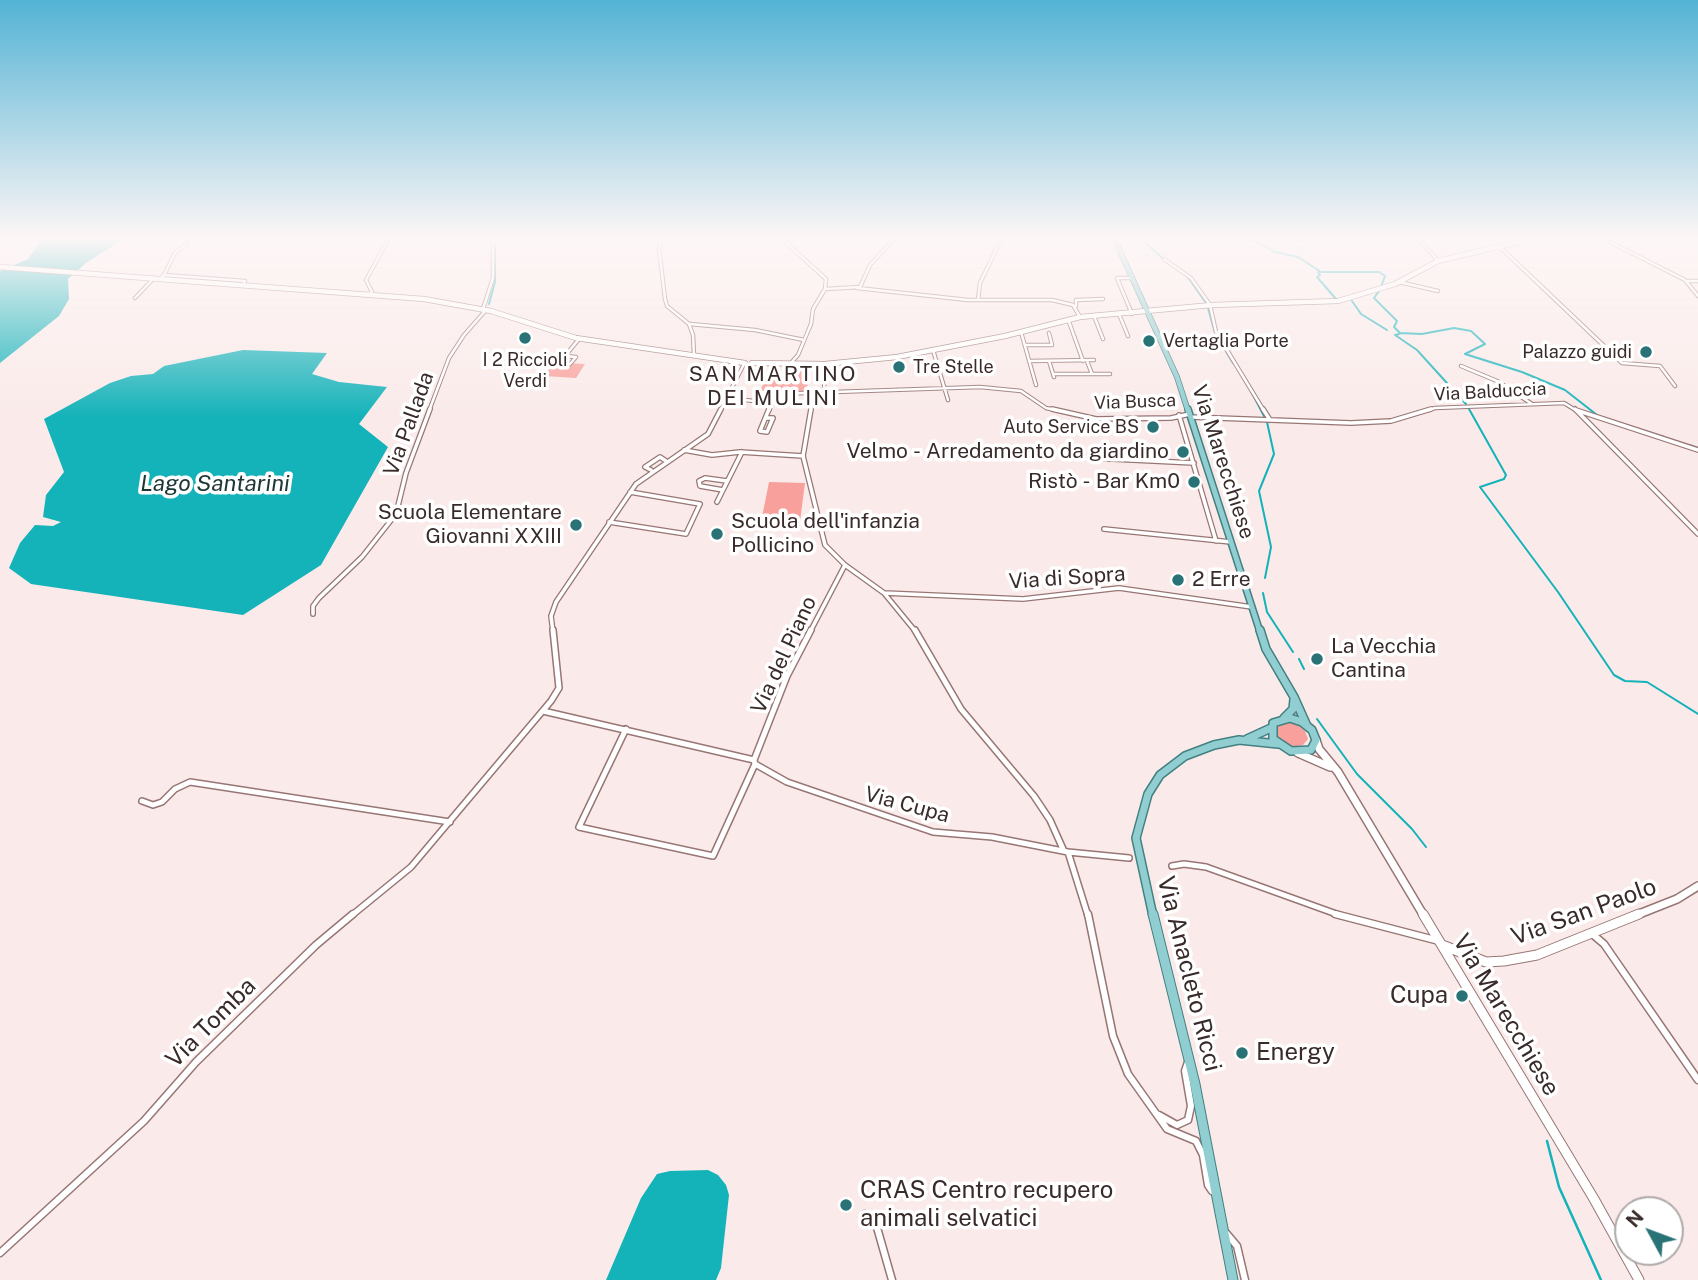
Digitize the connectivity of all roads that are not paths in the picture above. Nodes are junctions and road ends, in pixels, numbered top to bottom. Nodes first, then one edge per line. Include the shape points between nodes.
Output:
1 (405, 298) edge
2 (488, 298) edge
3 (666, 298) edge
4 (820, 298) edge
5 (955, 298) edge
6 (1127, 298) edge
7 (1142, 298) edge
8 (1205, 298) edge
9 (1353, 298) edge
10 (1553, 298) edge
11 (1103, 299) dead end
12 (978, 300) joint
13 (1210, 305) junction
14 (1076, 307) junction
15 (485, 309) junction
16 (1148, 312) junction
17 (1134, 313) junction
18 (1119, 314) junction
19 (1094, 316) junction
20 (1080, 317) junction
21 (1068, 319) junction
22 (1151, 319) junction
23 (689, 324) junction
24 (1021, 332) junction
25 (1049, 333) dead end
26 (1128, 336) dead end
27 (579, 339) junction
28 (1102, 339) dead end
29 (804, 340) junction
30 (1026, 345) junction
31 (933, 350) junction
32 (694, 355) junction
33 (1029, 360) junction
34 (1094, 360) dead end
35 (1049, 361) junction
36 (1085, 361) junction
37 (570, 364) dead end
38 (747, 364) junction
39 (790, 364) junction
40 (825, 364) junction
41 (1461, 366) dead end
42 (1092, 374) junction
43 (1110, 374) dead end
44 (1035, 386) dead end
45 (1675, 386) dead end
46 (944, 390) junction
47 (824, 393) junction
48 (812, 394) junction
49 (727, 398) junction
50 (948, 400) dead end
51 (772, 403) junction
52 (1532, 404) junction
53 (1576, 410) junction
54 (1179, 415) junction
55 (1190, 415) junction
56 (765, 418) dead end
57 (1270, 420) junction
58 (683, 450) junction
59 (1698, 450) edge
60 (742, 452) junction
61 (803, 456) junction
62 (1092, 458) dead end
63 (667, 461) junction
64 (1194, 463) junction
65 (652, 470) junction
66 (727, 481) junction
67 (723, 489) junction
68 (629, 492) junction
69 (717, 502) dead end
70 (609, 522) junction
71 (1104, 529) dead end
72 (1698, 534) edge
73 (1216, 541) junction
74 (1231, 542) junction
75 (845, 565) junction
76 (884, 593) junction
77 (1252, 607) junction
78 (313, 614) dead end
79 (1294, 697) junction
80 (543, 710) junction
81 (1284, 718) junction
82 (1307, 726) junction
83 (1270, 728) junction
84 (626, 729) junction
85 (1245, 740) junction
86 (1316, 740) junction
87 (1278, 744) junction
88 (1298, 752) junction
89 (754, 762) junction
90 (1338, 772) junction
91 (142, 801) dead end
92 (450, 822) junction
93 (1065, 850) junction
94 (1129, 858) dead end
95 (1172, 866) dead end
96 (1698, 886) edge
97 (1591, 933) junction
98 (1440, 943) junction
99 (1189, 1058) junction
100 (1698, 1080) edge
101 (1155, 1113) junction
102 (1220, 1201) junction
103 (865, 1214) dead end
104 (1225, 1231) junction
105 (0, 1253) edge
106 (892, 1280) edge
107 (1233, 1280) edge
108 (1245, 1280) edge
109 (1639, 1280) edge

1 - 15 main road
2 - 15 street
3 - 23 street via 667,306
4 - 29 street
5 - 12 street
6 - 17 street
7 - 16 main road, Via Marecchiese
8 - 13 street
9 - 13 main road
10 - 45 street via 1622,363 1661,366
11 - 14 street via 1076,300
12 - 14 street via 1052,300
13 - 16 main road
13 - 57 street via 1216,332
14 - 20 street
15 - 27 main road
15 - 78 street, Via Pallada via 449,358 395,514 362,557 319,598
16 - 17 main road
16 - 22 main road, Via Marecchiese
17 - 18 main road
17 - 22 main road
18 - 19 main road
18 - 26 street
19 - 20 main road
19 - 28 street
20 - 21 main road
21 - 24 main road
21 - 36 street
22 - 55 main road, Via Marecchiese
23 - 29 street
23 - 32 street
24 - 30 street
24 - 31 main road
25 - 30 street via 1052,345
27 - 32 main road
27 - 37 street via 565,356 576,357
29 - 39 street
30 - 33 street
31 - 40 main road
31 - 46 street
32 - 38 main road
33 - 35 street
33 - 44 street
34 - 36 street
35 - 36 street
35 - 42 street via 1053,376
36 - 42 street
38 - 39 main road
38 - 49 street, Via Tomba
39 - 40 main road
40 - 47 street
41 - 52 street via 1497,381
42 - 43 street
46 - 47 street, Via Busca
46 - 50 street
46 - 54 street, Via Busca via 1013,389 1046,408 1096,419
47 - 48 street, Via Busca
48 - 51 street, Via Busca via 776,394
48 - 61 street
49 - 51 street
49 - 58 street, Via Tomba via 708,434
51 - 56 street
52 - 53 street, Via Balduccia via 1564,403
52 - 57 street, Via Balduccia via 1435,408 1380,422
53 - 59 street
53 - 72 street, Via Balduccia
54 - 55 street, Via Busca
54 - 64 street
55 - 57 street, Via Balduccia
55 - 74 main road, Via Marecchiese
58 - 60 street via 712,455
58 - 63 street, Via Tomba
60 - 61 street
60 - 66 street
61 - 75 street via 825,545
62 - 64 street
63 - 65 street, Via Tomba
63 - 65 street, Via Tomba via 660,457 646,466
64 - 73 street
65 - 68 street, Via Tomba
66 - 67 street
66 - 67 street via 699,481 700,486
67 - 69 street
68 - 70 street, Via Tomba
68 - 70 street via 700,504 686,534
70 - 80 street, Via Tomba via 554,607 559,688
71 - 73 street
73 - 74 street
74 - 77 main road, Via Marecchiese
75 - 76 street
75 - 89 street, Via del Piano via 787,676
76 - 77 street, Via di Sopra via 1023,599 1119,588
76 - 93 street via 921,638 961,709 1034,796
77 - 79 main road, Via Marecchiese via 1266,649
79 - 81 main road via 1293,709
79 - 82 main road, Via Marecchiese
80 - 84 street, Via Cupa
80 - 92 street, Via Tomba
81 - 82 main road
81 - 83 main road
82 - 86 main road
83 - 85 main road, Via Anacleto Ricci
83 - 87 main road
84 - 89 street, Via Cupa
84 - 89 street, Via del Piano via 579,827 713,856
85 - 87 main road, Via Anacleto Ricci
85 - 99 main road, Via Anacleto Ricci via 1199,749 1172,765 1147,793 1139,819 1139,860
86 - 88 main road via 1311,750
86 - 90 main road, Via Marecchiese
87 - 88 main road
88 - 90 main road
89 - 93 street, Via Cupa via 817,794 933,832
90 - 98 main road, Via Marecchiese
91 - 92 street via 162,802 174,789 190,782
92 - 105 street, Via Tomba via 411,867 316,946 197,1062 144,1121
93 - 94 street, Via Cupa
93 - 101 street via 1091,925 1114,1036 1128,1074
95 - 98 street via 1206,867 1331,913
96 - 97 main road, Via San Paolo
97 - 98 main road, Via San Paolo via 1537,955 1504,961 1486,962
97 - 100 street via 1604,944
98 - 109 main road, Via Marecchiese
99 - 101 street via 1185,1071 1191,1106 1188,1120 1177,1125
99 - 102 main road, Via Anacleto Ricci
101 - 102 street via 1174,1134 1196,1141 1208,1185
102 - 104 main road, Via Anacleto Ricci
103 - 106 street via 876,1224
104 - 107 main road, Via Anacleto Ricci
104 - 108 street via 1237,1247

